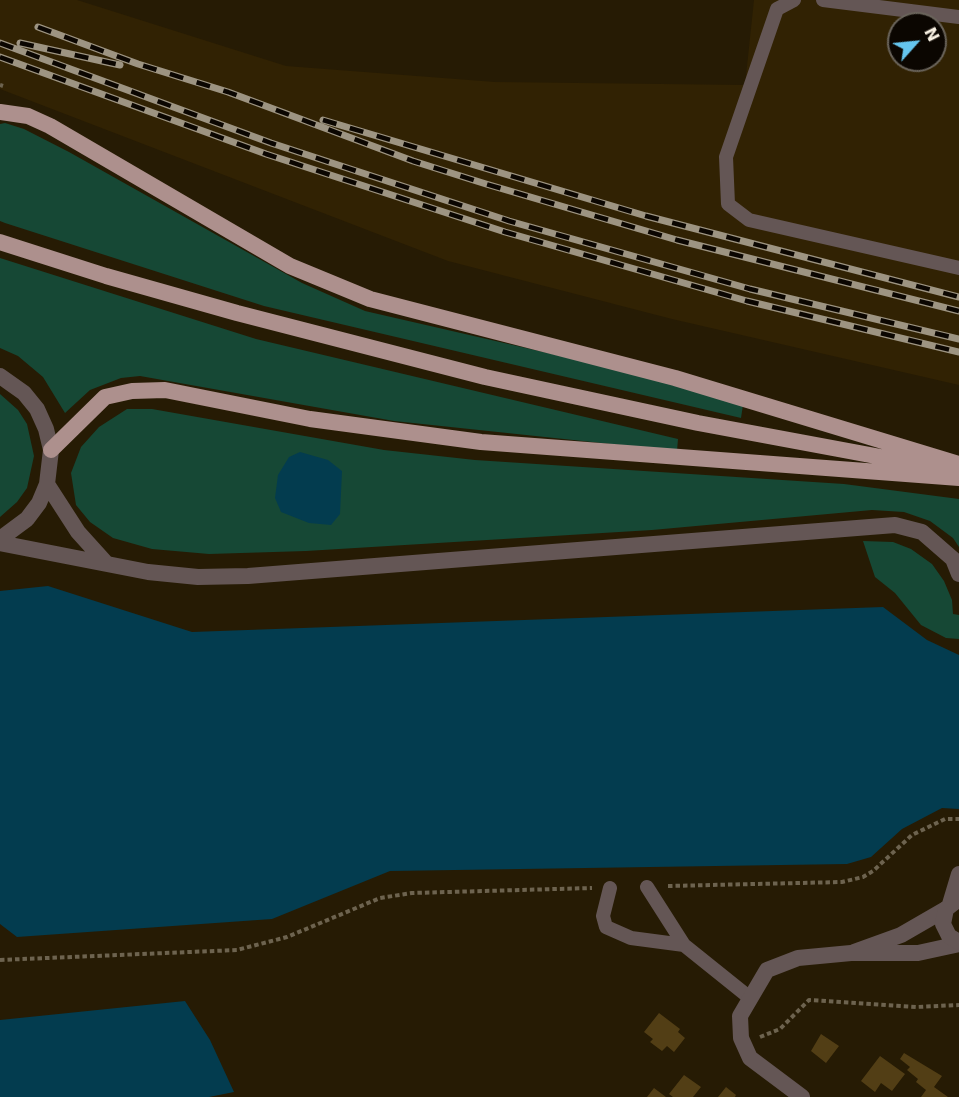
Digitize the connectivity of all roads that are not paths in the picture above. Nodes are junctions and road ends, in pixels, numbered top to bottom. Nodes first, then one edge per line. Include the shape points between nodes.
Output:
1 (794, 0) edge
2 (823, 0) edge
3 (959, 17) edge
4 (0, 112) edge
5 (0, 242) edge
6 (959, 268) edge
7 (0, 376) edge
8 (51, 450) junction
9 (959, 464) edge
10 (959, 471) edge
11 (959, 478) edge
12 (47, 484) junction
13 (0, 541) edge
14 (106, 563) junction
15 (959, 574) edge
16 (959, 874) edge
17 (646, 887) road end
18 (610, 888) road end
19 (952, 904) edge
20 (959, 943) edge
21 (684, 945) junction
22 (851, 953) junction
23 (750, 998) junction
24 (802, 1097) edge

1 - 6 lane via 777,9 726,157 728,204 749,220
2 - 3 lane
4 - 9 main road via 28,116 50,126 290,266 370,299 675,378
5 - 10 main road via 237,313 485,377 698,423
7 - 8 street via 24,393 37,410
8 - 11 main road via 105,397 165,390 310,419 482,442
8 - 12 street
12 - 13 street via 27,519
12 - 14 street via 78,532
13 - 14 street
14 - 15 street via 198,577 248,576 895,525 922,532 952,560
16 - 19 street
17 - 21 lane
18 - 21 lane via 603,916 606,927 631,938
19 - 20 street via 943,916 945,930
19 - 22 street via 901,935
20 - 22 street via 918,953
21 - 23 lane
22 - 23 street via 798,958 767,970
23 - 24 street via 740,1016 741,1038 750,1058

